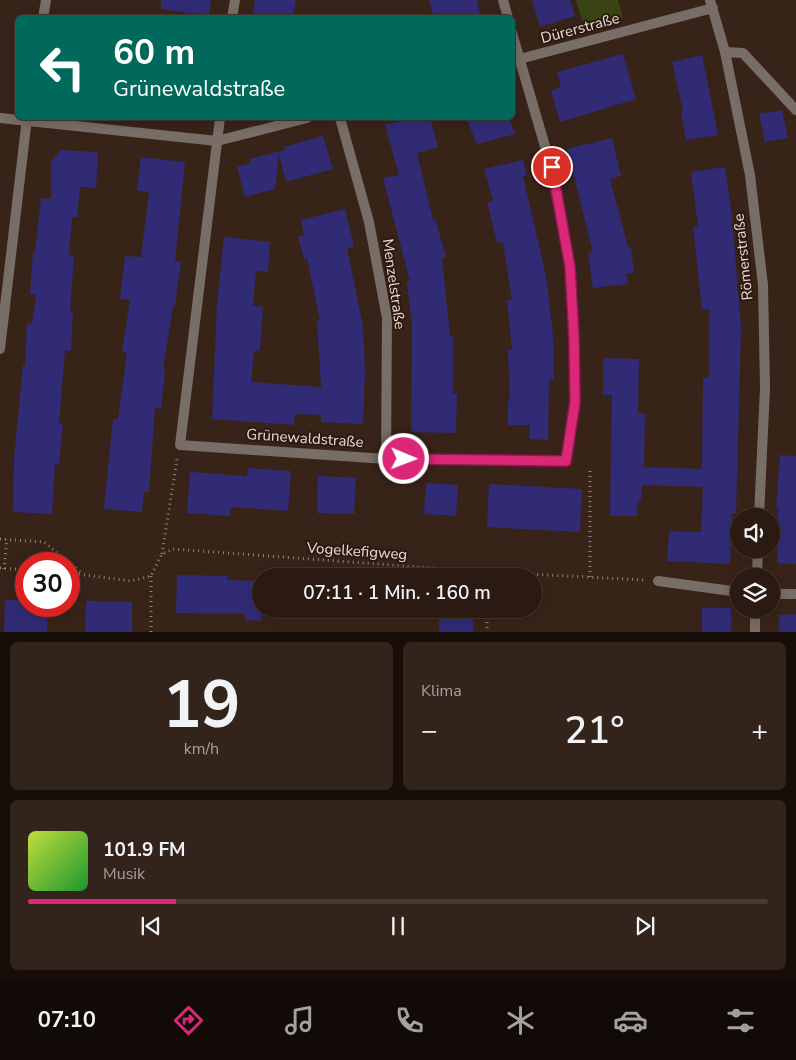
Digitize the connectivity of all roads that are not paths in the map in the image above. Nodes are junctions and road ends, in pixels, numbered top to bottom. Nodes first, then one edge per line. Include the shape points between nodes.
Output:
1 (46, 0) edge
2 (235, 0) edge
3 (503, 0) edge
4 (711, 4) edge
5 (44, 15) edge
6 (232, 15) edge
7 (507, 15) edge
8 (726, 52) junction
9 (516, 60) edge
10 (796, 110) edge
11 (0, 118) edge
12 (15, 119) edge
13 (26, 120) edge
14 (220, 120) edge
15 (299, 120) edge
16 (341, 120) edge
17 (217, 141) junction
18 (0, 350) edge
19 (386, 459) junction
20 (759, 508) edge
21 (658, 581) road end
22 (730, 591) edge
23 (780, 594) edge
24 (796, 594) edge
25 (755, 618) edge
26 (754, 632) edge

1 - 5 street
2 - 6 street
3 - 7 street
4 - 8 street, Römerstraße
4 - 9 street, Dürerstraße
8 - 10 street via 743,53
8 - 20 street, Römerstraße via 750,175 763,285 765,388
9 - 19 street, Grünewaldstraße via 552,167 570,267 575,402 566,461
11 - 12 street
13 - 17 street
13 - 18 street
14 - 17 street
15 - 17 street
16 - 19 street, Menzelstraße via 370,222 386,318
17 - 19 street, Grünewaldstraße via 180,445
21 - 22 street
23 - 24 street
25 - 26 street

